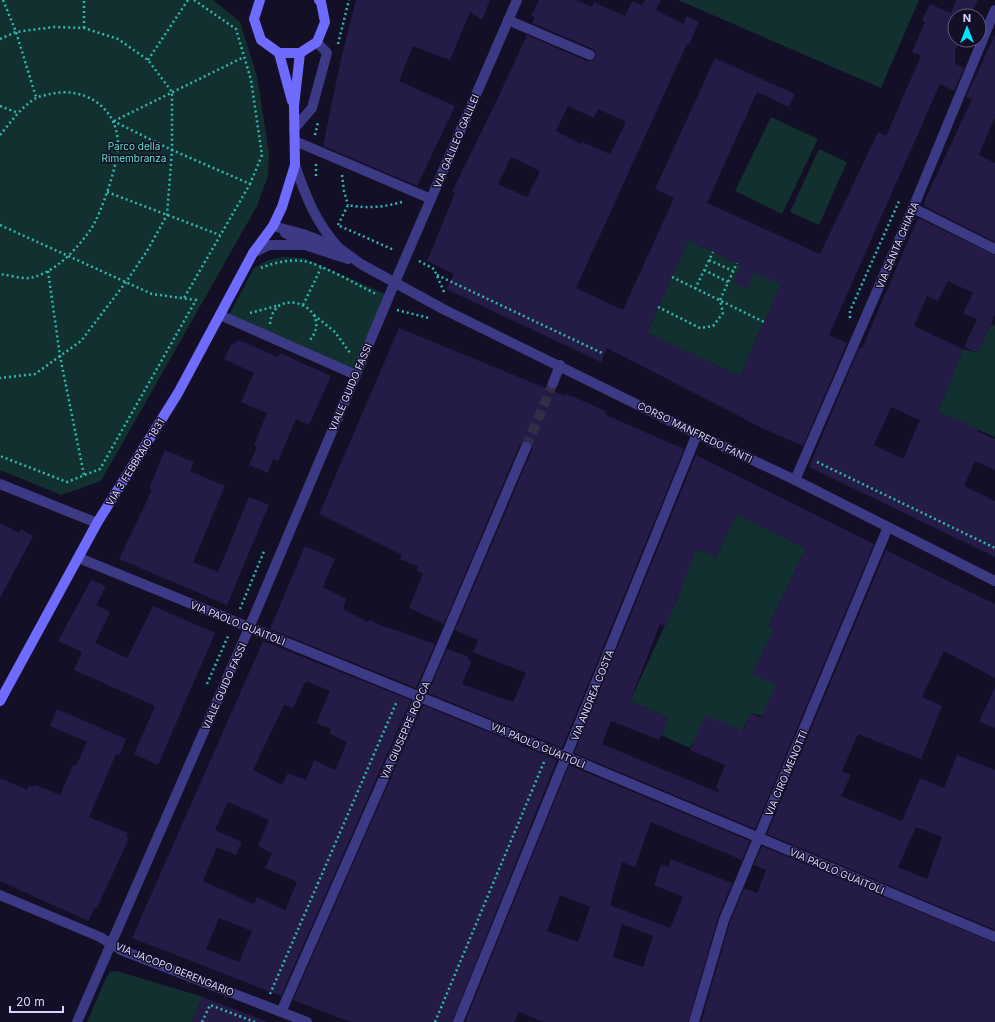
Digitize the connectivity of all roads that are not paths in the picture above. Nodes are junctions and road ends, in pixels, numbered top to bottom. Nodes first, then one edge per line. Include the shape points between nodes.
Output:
1 (260, 0) edge
2 (517, 0) edge
3 (321, 1) edge
4 (995, 10) edge
5 (508, 20) junction
6 (987, 28) edge
7 (317, 42) junction
8 (978, 48) edge
9 (279, 53) junction
10 (300, 53) junction
11 (590, 55) dead end
12 (294, 106) junction
13 (294, 129) junction
14 (295, 141) junction
15 (295, 165) junction
16 (431, 199) junction
17 (913, 208) junction
18 (273, 226) junction
19 (308, 246) junction
20 (339, 248) junction
21 (995, 249) edge
22 (253, 253) junction
23 (361, 264) junction
24 (395, 282) junction
25 (220, 314) junction
26 (560, 366) junction
27 (356, 375) junction
28 (553, 383) tunnel mouth
29 (697, 434) junction
30 (526, 447) tunnel mouth
31 (795, 480) junction
32 (0, 484) edge
33 (97, 523) junction
34 (888, 528) junction
35 (79, 558) junction
36 (995, 580) edge
37 (249, 628) junction
38 (420, 696) junction
39 (0, 701) edge
40 (568, 757) junction
41 (759, 838) junction
42 (0, 895) edge
43 (995, 937) edge
44 (110, 943) junction
45 (281, 1012) junction
46 (77, 1022) edge
47 (307, 1022) edge
48 (458, 1022) edge
49 (694, 1022) edge

1 - 9 street via 254,19 261,40
2 - 5 street, VIA GALILEO GALILEI
3 - 7 street via 325,22
4 - 6 street, VIA SANTA CHIARA
5 - 11 street
5 - 16 street, VIA GALILEO GALILEI
7 - 10 street
7 - 13 street via 327,53 312,108
8 - 17 street, VIA SANTA CHIARA
9 - 10 street
9 - 12 street
10 - 12 street
12 - 13 street, VIA 3 FEBBRAIO 1831
13 - 14 street, VIA 3 FEBBRAIO 1831
14 - 15 street, VIA 3 FEBBRAIO 1831
14 - 16 street
15 - 18 street, VIA 3 FEBBRAIO 1831 via 282,207
15 - 20 street via 312,211
16 - 24 street, VIA GALILEO GALILEI
17 - 21 street
17 - 31 street, VIA SANTA CHIARA
18 - 19 street
18 - 20 street
18 - 22 street, VIA 3 FEBBRAIO 1831
19 - 22 street via 269,245
19 - 23 street
20 - 23 street
22 - 25 street, VIA 3 FEBBRAIO 1831
23 - 24 street, CORSO MANFREDO FANTI
24 - 26 street, CORSO MANFREDO FANTI via 443,309
24 - 27 street, VIALE GUIDO FASSI
25 - 27 street
25 - 33 street, VIA 3 FEBBRAIO 1831 via 178,393
26 - 28 street
26 - 29 street, CORSO MANFREDO FANTI
27 - 37 street, VIALE GUIDO FASSI
29 - 31 street, CORSO MANFREDO FANTI
29 - 40 street, VIA ANDREA COSTA
30 - 38 street, VIA GIUSEPPE ROCCA
31 - 34 street, CORSO MANFREDO FANTI
32 - 33 street
33 - 35 street, VIA 3 FEBBRAIO 1831
34 - 36 street, CORSO MANFREDO FANTI
34 - 41 street, VIA CIRO MENOTTI
35 - 37 street, VIA PAOLO GUAITOLI
35 - 39 street, VIA 3 FEBBRAIO 1831
37 - 38 street, VIA PAOLO GUAITOLI
37 - 44 street, VIALE GUIDO FASSI
38 - 40 street, VIA PAOLO GUAITOLI
38 - 45 street, VIA GIUSEPPE ROCCA
40 - 41 street, VIA PAOLO GUAITOLI
40 - 48 street, VIA ANDREA COSTA
41 - 43 street, VIA PAOLO GUAITOLI
41 - 49 street, VIA CIRO MENOTTI via 724,920
42 - 44 street, VIA JACOPO BERENGARIO
44 - 45 street, VIA JACOPO BERENGARIO via 121,950
44 - 46 street, VIALE GUIDO FASSI
45 - 47 street, VIA JACOPO BERENGARIO

